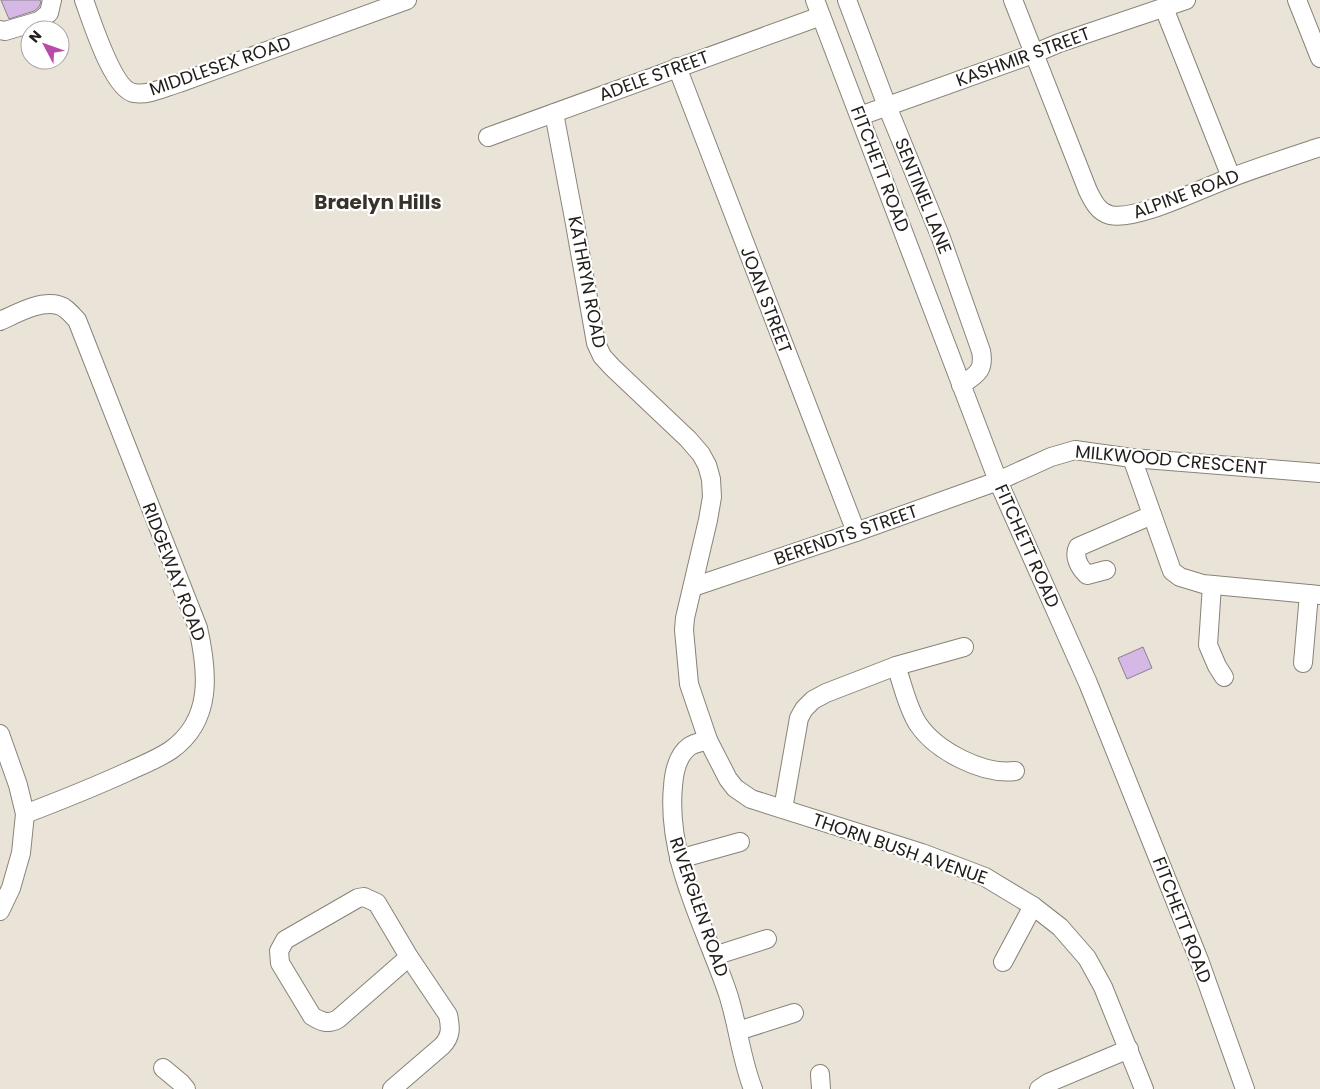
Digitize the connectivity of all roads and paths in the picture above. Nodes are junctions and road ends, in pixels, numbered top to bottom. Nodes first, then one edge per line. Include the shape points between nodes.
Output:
1 (52, 0) edge
2 (84, 0) edge
3 (407, 0) edge
4 (847, 0) edge
5 (1013, 0) edge
6 (1186, 0) edge
7 (1297, 0) edge
8 (818, 8) edge
9 (1164, 8) junction
10 (0, 30) edge
11 (1033, 54) junction
12 (1320, 58) edge
13 (677, 67) junction
14 (887, 106) junction
15 (554, 113) junction
16 (860, 116) junction
17 (488, 137) dead end
18 (1320, 147) edge
19 (1231, 177) junction
20 (0, 321) edge
21 (961, 386) junction
22 (1132, 458) junction
23 (1320, 473) edge
24 (998, 481) junction
25 (1152, 515) junction
26 (856, 532) junction
27 (1112, 532) junction
28 (1068, 538) dead end
29 (1106, 570) dead end
30 (1212, 585) junction
31 (693, 587) junction
32 (1314, 594) edge
33 (964, 646) dead end
34 (1303, 663) dead end
35 (896, 666) junction
36 (1224, 676) dead end
37 (0, 734) edge
38 (708, 740) junction
39 (1015, 771) dead end
40 (783, 808) junction
41 (25, 814) junction
42 (740, 842) dead end
43 (680, 860) junction
44 (1033, 906) junction
45 (0, 911) edge
46 (768, 939) dead end
47 (714, 956) junction
48 (409, 957) junction
49 (1003, 962) dead end
50 (794, 1013) dead end
51 (738, 1031) junction
52 (1128, 1049) junction
53 (163, 1068) dead end
54 (186, 1089) edge
55 (392, 1089) edge
56 (753, 1089) edge
57 (1039, 1089) edge
58 (1144, 1089) edge
59 (1245, 1089) edge

1 - 10 street via 49,13 39,21
2 - 3 street, MIDDLESEX ROAD via 110,66 124,88 132,93 145,93
4 - 14 street, SENTINEL LANE
5 - 11 street, ALPINE ROAD
6 - 9 street, KASHMIR STREET
7 - 12 street
8 - 13 street, ADELE STREET
8 - 16 street, FITCHETT ROAD
9 - 11 street, KASHMIR STREET
9 - 19 street
11 - 14 street, KASHMIR STREET
11 - 19 street, ALPINE ROAD via 1088,191 1101,211 1127,216
13 - 15 street, ADELE STREET
13 - 26 street, JOAN STREET
14 - 16 street, KASHMIR STREET
14 - 21 street, SENTINEL LANE via 941,238 981,351 983,361 980,370
15 - 17 street, ADELE STREET
15 - 31 street, KATHRYN ROAD via 596,343 612,367 688,439 707,465 712,496
16 - 21 street, FITCHETT ROAD
18 - 19 street, ALPINE ROAD
20 - 41 street, RIDGEWAY ROAD via 49,304 65,308 77,320 198,628 206,679 197,719 182,742 170,751 93,788
21 - 24 street, FITCHETT ROAD
22 - 23 street, MILKWOOD CRESCENT
22 - 24 street, MILKWOOD CRESCENT via 1075,450
22 - 25 street
24 - 26 street, BERENDTS STREET
24 - 59 street, FITCHETT ROAD via 1088,683 1199,960
25 - 27 street
25 - 30 street via 1172,571 1190,581
26 - 31 street, BERENDTS STREET
27 - 28 street via 1097,530
27 - 29 street via 1076,550 1079,564 1087,575
30 - 32 street
30 - 36 street via 1207,640
31 - 38 street, KATHRYN ROAD via 685,618 686,664 689,684
32 - 34 street
33 - 35 street
35 - 39 street via 912,712 931,738 957,757 979,767
35 - 40 street via 826,693 804,709 795,734
37 - 41 street
38 - 40 street, THORN BUSH AVENUE via 735,788 751,799
38 - 43 street, RIVERGLEN ROAD via 685,751 674,774 672,827
40 - 44 street, THORN BUSH AVENUE via 985,877
41 - 45 street via 21,853 11,888
42 - 43 street
43 - 47 street, RIVERGLEN ROAD
44 - 49 street
44 - 52 street, THORN BUSH AVENUE via 1060,927 1087,958 1097,974
46 - 47 street
47 - 51 street, RIVERGLEN ROAD
48 - 48 street via 338,1019 329,1022 312,1016 280,963 278,951 285,940 364,897 377,903
48 - 55 street via 448,1016 450,1032 447,1042
50 - 51 street
51 - 56 street, RIVERGLEN ROAD
52 - 57 street via 1048,1082
52 - 58 street, THORN BUSH AVENUE
53 - 54 street

